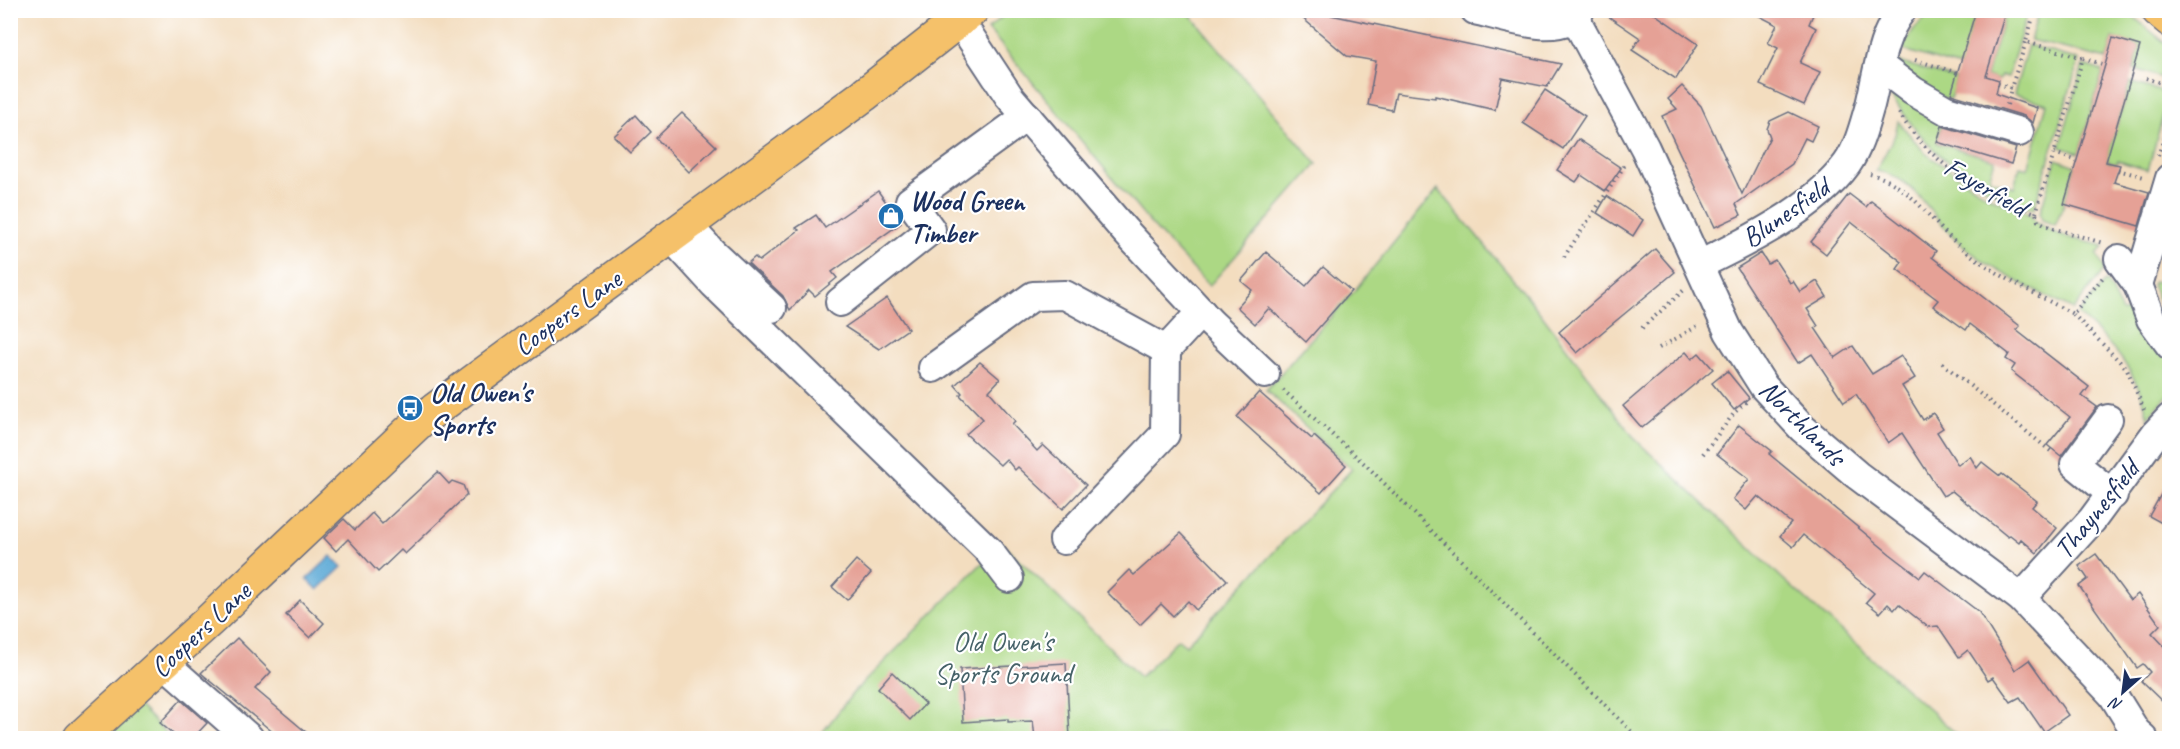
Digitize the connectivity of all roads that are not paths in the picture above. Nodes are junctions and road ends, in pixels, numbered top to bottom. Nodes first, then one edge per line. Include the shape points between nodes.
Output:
1 (1475, 10) edge
2 (1902, 10) edge
3 (2158, 10) edge
4 (1577, 14) edge
5 (966, 15) edge
6 (2169, 20) edge
7 (1880, 65) junction
8 (1027, 116) junction
9 (2019, 132) dead end
10 (2160, 172) edge
11 (679, 231) junction
12 (2119, 259) road end
13 (1701, 270) junction
14 (2138, 285) junction
15 (840, 302) dead end
16 (772, 308) dead end
17 (1201, 312) junction
18 (2169, 345) edge
19 (1166, 350) junction
20 (933, 368) dead end
21 (1265, 374) road end
22 (2108, 419) dead end
23 (2162, 425) edge
24 (2113, 495) junction
25 (1065, 540) dead end
26 (1009, 578) dead end
27 (2021, 598) junction
28 (164, 663) junction
29 (80, 738) edge
30 (249, 738) edge
31 (2143, 738) edge

1 - 4 street via 1550,26
2 - 7 street, Blunesfield via 1889,26
3 - 6 main road
4 - 13 street, Northlands
5 - 8 street via 1009,96
5 - 11 main road, Coopers Lane
7 - 9 street via 1912,91 1946,110
7 - 13 street, Blunesfield via 1862,133 1838,175 1787,218
8 - 15 street via 909,201 931,230
8 - 17 street via 1125,231
10 - 14 street
11 - 16 street via 712,252
11 - 26 street via 988,550
11 - 28 main road, Coopers Lane via 421,420
12 - 14 street
13 - 27 street, Northlands via 1720,315 1764,387 1802,429
14 - 18 street via 2151,319
17 - 19 street
17 - 21 street
19 - 20 street via 1065,295 1033,296
19 - 25 street via 1165,434
22 - 24 street via 2074,464
23 - 24 street, Thaynesfield
24 - 27 street, Thaynesfield
27 - 31 street, Northlands via 2113,695
28 - 29 main road, Coopers Lane
28 - 30 street

